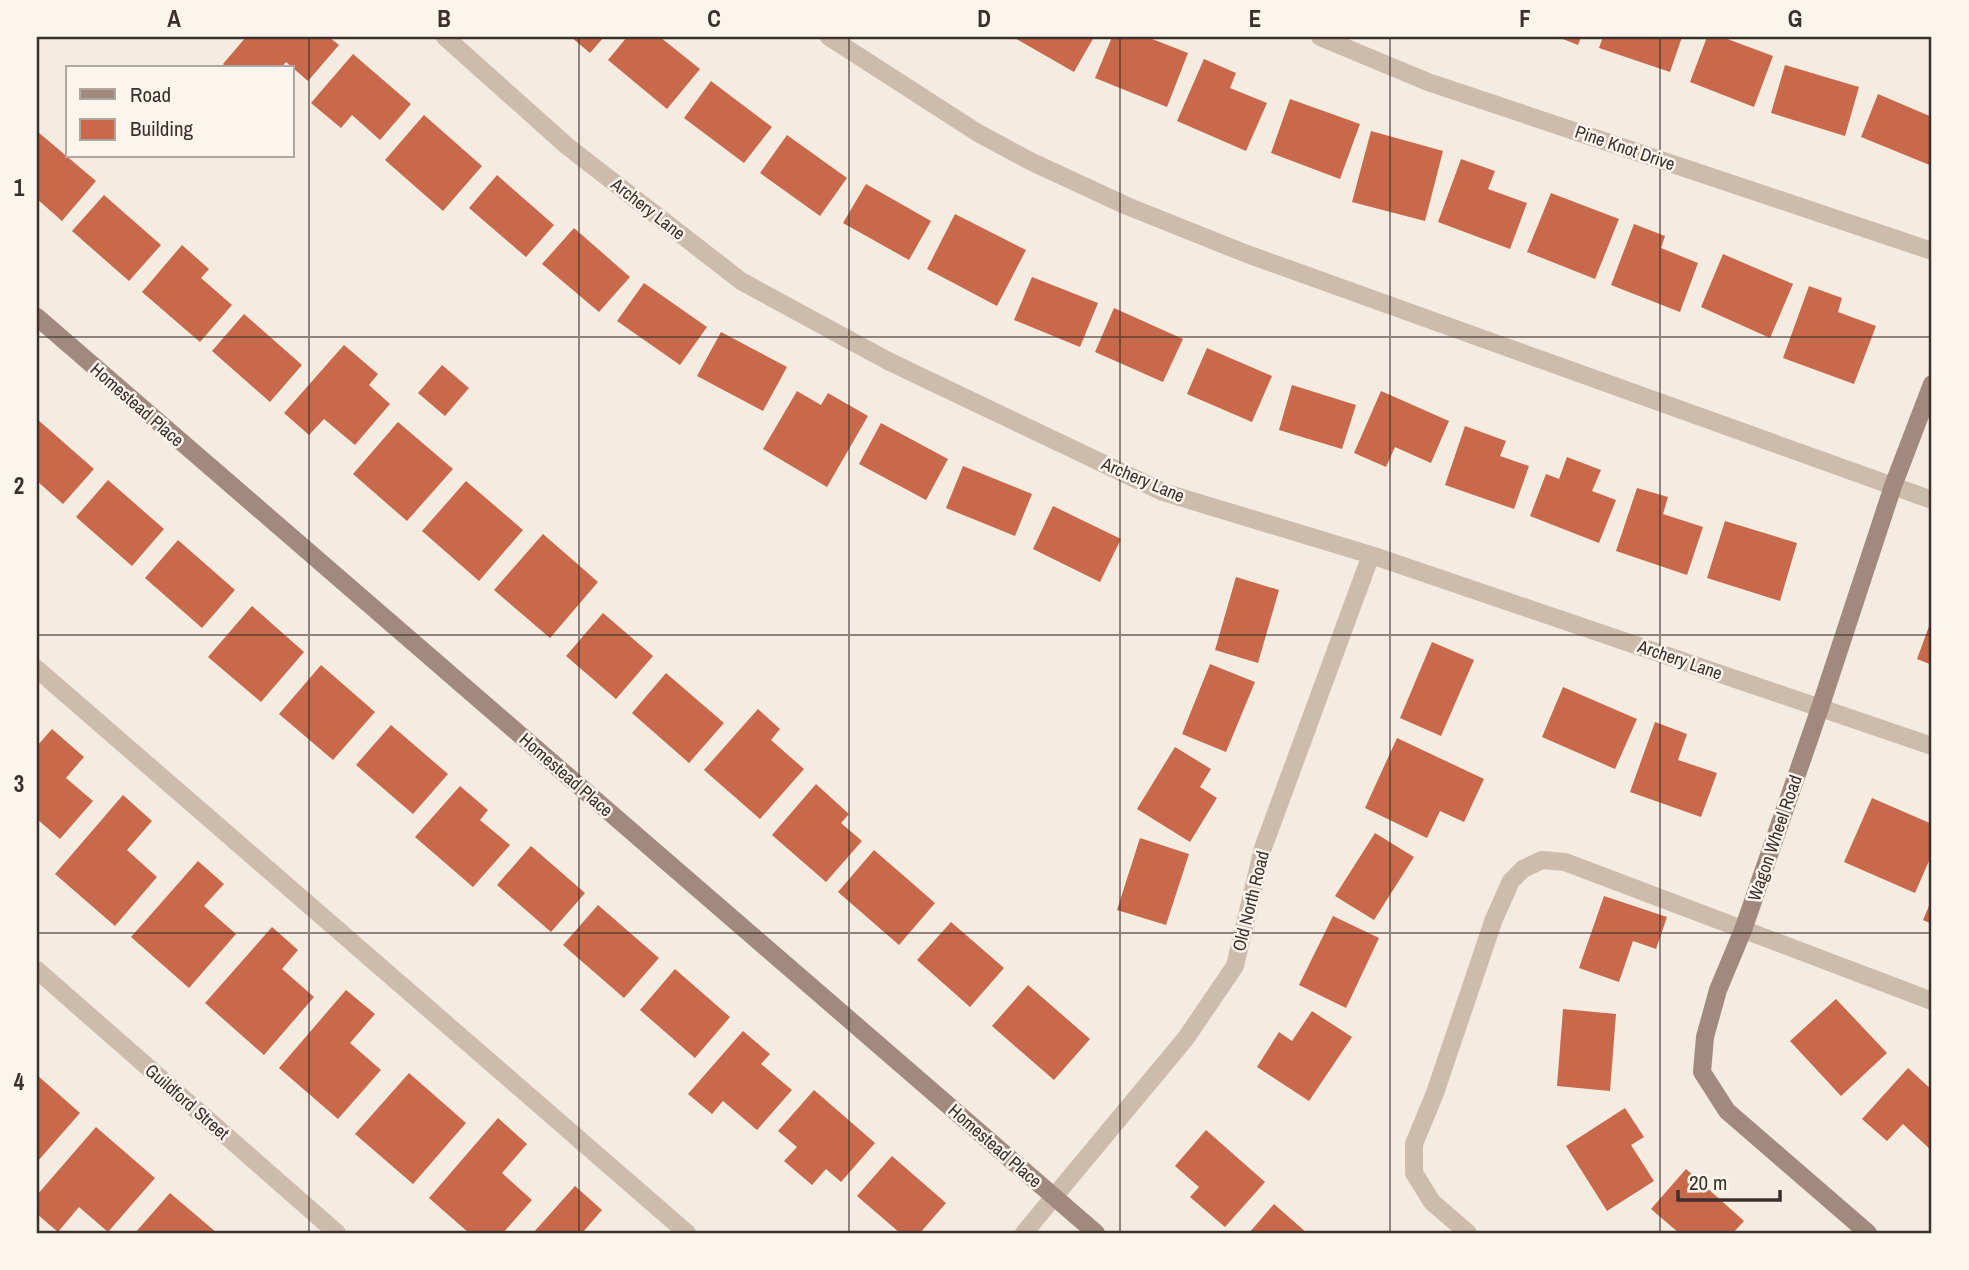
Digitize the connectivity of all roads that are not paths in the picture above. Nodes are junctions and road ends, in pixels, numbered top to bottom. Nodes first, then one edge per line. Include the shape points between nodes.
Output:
1 (445, 37) edge
2 (829, 37) edge
3 (1320, 37) edge
4 (1932, 251) edge
5 (37, 317) edge
6 (1932, 384) edge
7 (1892, 486) junction
8 (1932, 500) edge
9 (1371, 555) junction
10 (37, 669) edge
11 (1820, 708) junction
12 (1932, 746) edge
13 (1743, 930) junction
14 (37, 970) edge
15 (1932, 1001) edge
16 (1055, 1198) junction
17 (337, 1233) edge
18 (687, 1233) edge
19 (1024, 1233) edge
20 (1096, 1233) edge
21 (1468, 1233) edge
22 (1868, 1233) edge

1 - 9 street, Archery Lane via 567,146 741,281 888,361 1163,492
2 - 7 street via 978,133 1127,206 1247,254
3 - 4 street, Pine Knot Drive via 1428,82
5 - 16 street, Homestead Place
6 - 7 street, Wagon Wheel Road
7 - 8 street
7 - 11 street, Wagon Wheel Road
9 - 11 street, Archery Lane
9 - 16 street, Old North Road via 1263,848 1235,966 1186,1038
10 - 18 street
11 - 12 street, Archery Lane
11 - 13 street, Wagon Wheel Road
13 - 15 street
13 - 21 street via 1565,862 1542,860 1511,881 1414,1144 1414,1172 1432,1202
13 - 22 street, Wagon Wheel Road via 1718,990 1705,1037 1702,1072 1727,1111
14 - 17 street, Guildford Street
16 - 19 street, Old North Road
16 - 20 street, Homestead Place

